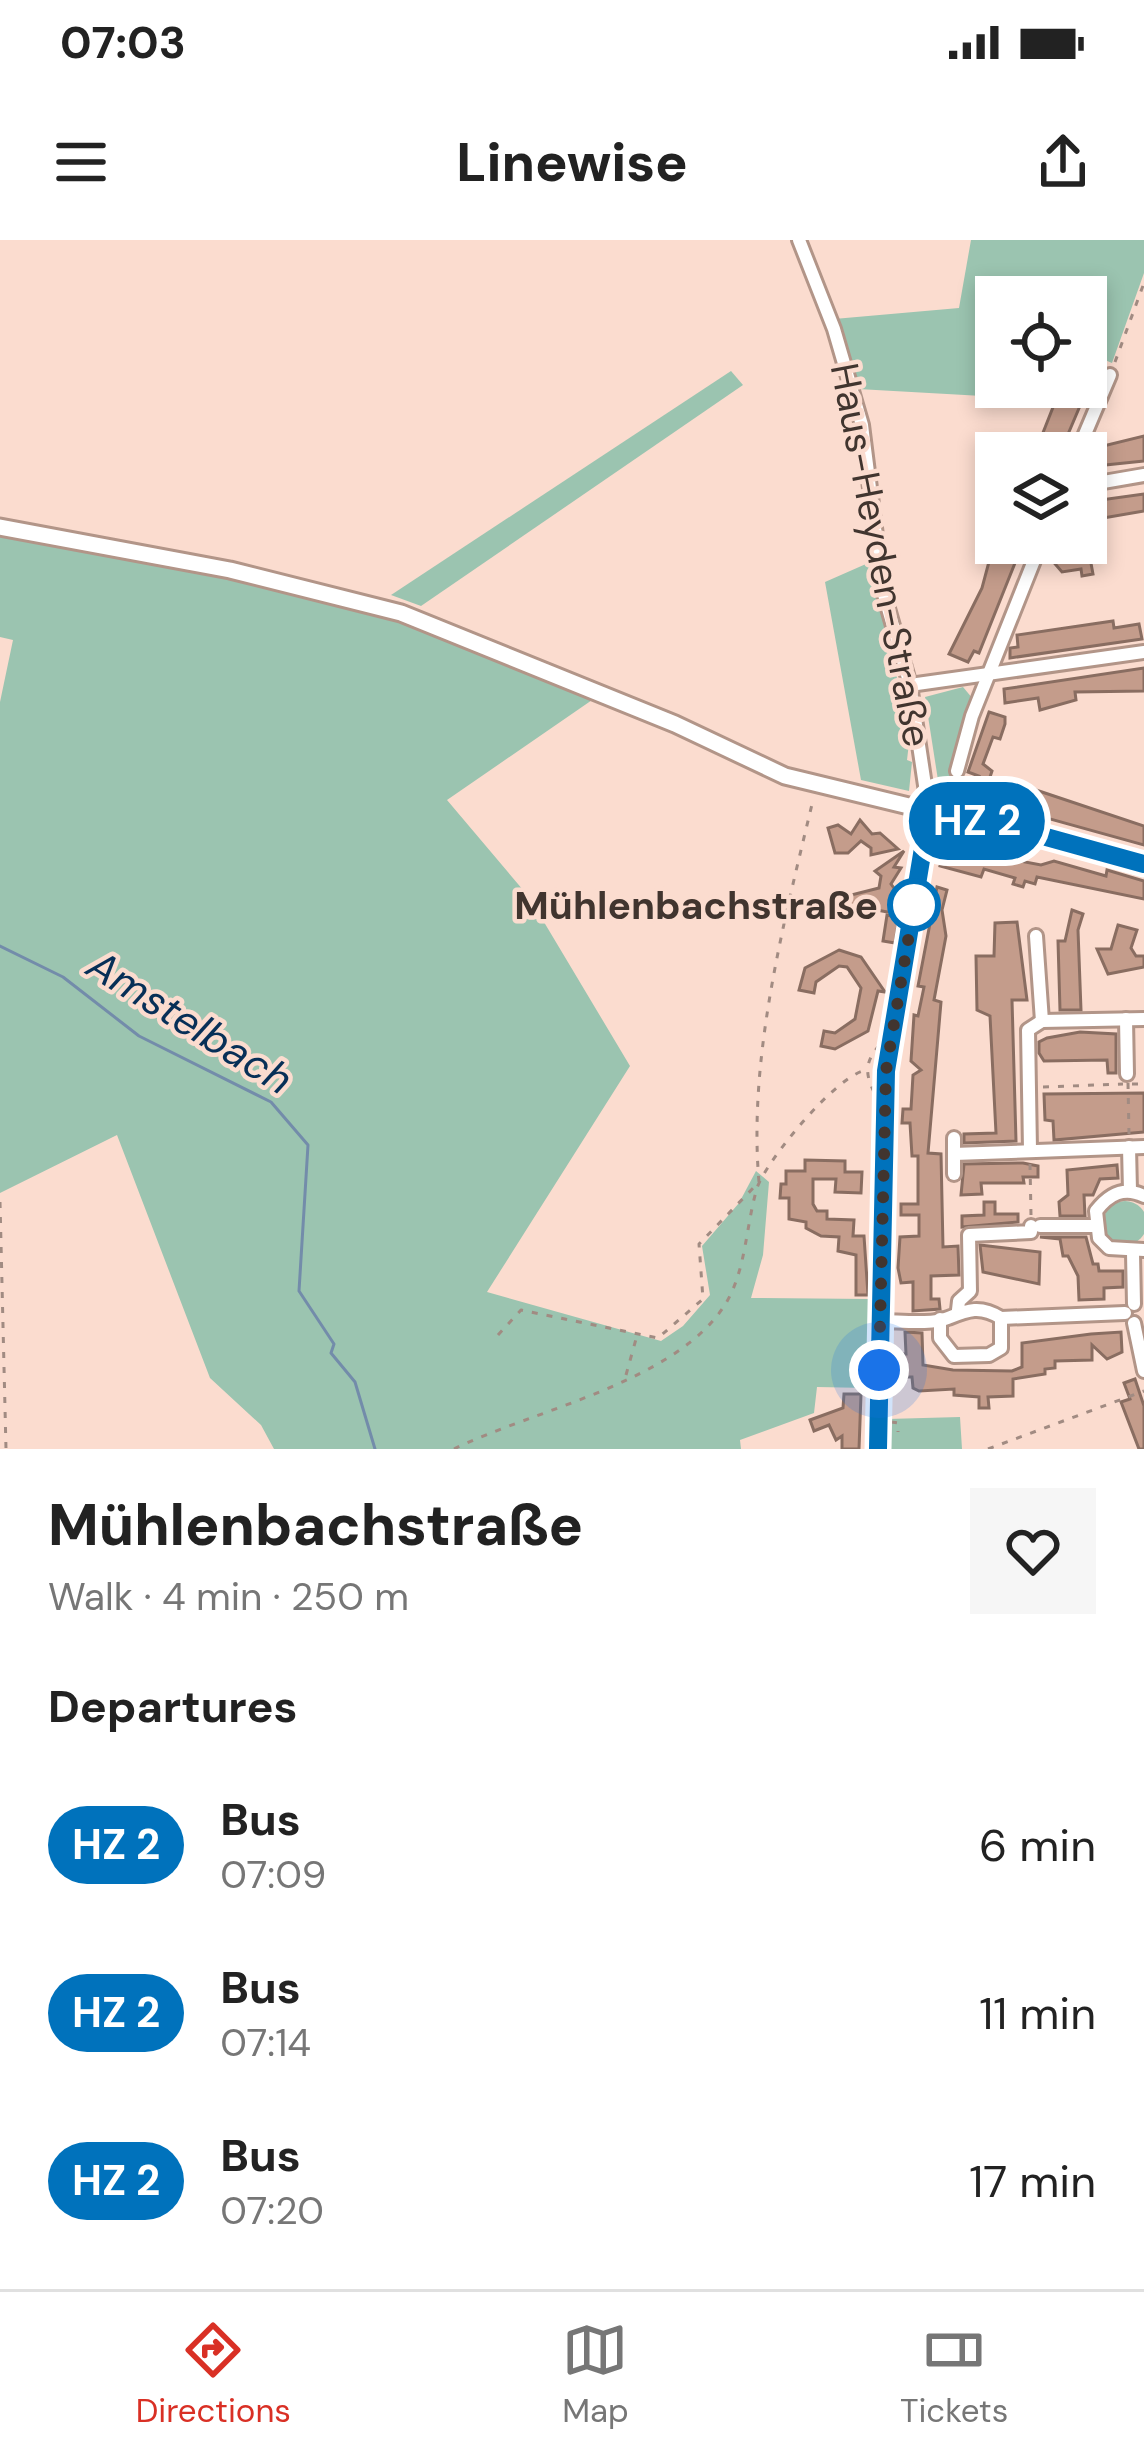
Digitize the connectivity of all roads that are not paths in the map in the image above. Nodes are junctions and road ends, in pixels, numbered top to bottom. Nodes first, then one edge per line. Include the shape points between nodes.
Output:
1 (800, 240) edge
2 (1110, 375) road end
3 (1086, 432) edge
4 (1144, 475) edge
5 (1107, 481) edge
6 (0, 527) edge
7 (1033, 564) edge
8 (1144, 652) edge
9 (989, 675) junction
10 (910, 685) junction
11 (957, 771) dead end
12 (929, 812) junction
13 (1144, 863) edge
14 (1036, 936) dead end
15 (1144, 1018) edge
16 (1126, 1019) junction
17 (1042, 1021) junction
18 (1128, 1079) road end
19 (954, 1138) dead end
20 (1137, 1147) edge
21 (1030, 1150) junction
22 (954, 1154) junction
23 (954, 1174) dead end
24 (1137, 1194) edge
25 (1096, 1226) junction
26 (1139, 1252) edge
27 (958, 1310) junction
28 (1136, 1313) edge
29 (1001, 1318) junction
30 (940, 1319) junction
31 (880, 1322) junction
32 (1144, 1371) edge
33 (878, 1449) edge

1 - 10 street, Haus-Heyden-Straße via 856,402 883,591
2 - 3 street
4 - 5 street
6 - 12 street via 230,570 401,613 675,724 764,769
7 - 9 street
8 - 9 street
9 - 10 street
9 - 11 street
10 - 12 street, Haus-Heyden-Straße
12 - 13 street
12 - 31 street, Haus-Heyden-Straße via 886,1071
14 - 17 street
15 - 16 street
16 - 17 street
16 - 18 street
17 - 21 street via 1028,1030
19 - 22 street
20 - 21 street
20 - 24 street
21 - 22 street
22 - 23 street
24 - 25 street via 1103,1202
25 - 26 street via 1108,1248
25 - 27 street via 968,1235 970,1292
26 - 28 street
27 - 29 street
27 - 30 street
28 - 29 street
28 - 32 street
29 - 30 street via 1000,1348 972,1356 946,1348
30 - 31 street
31 - 33 street, Haus-Heyden-Straße

